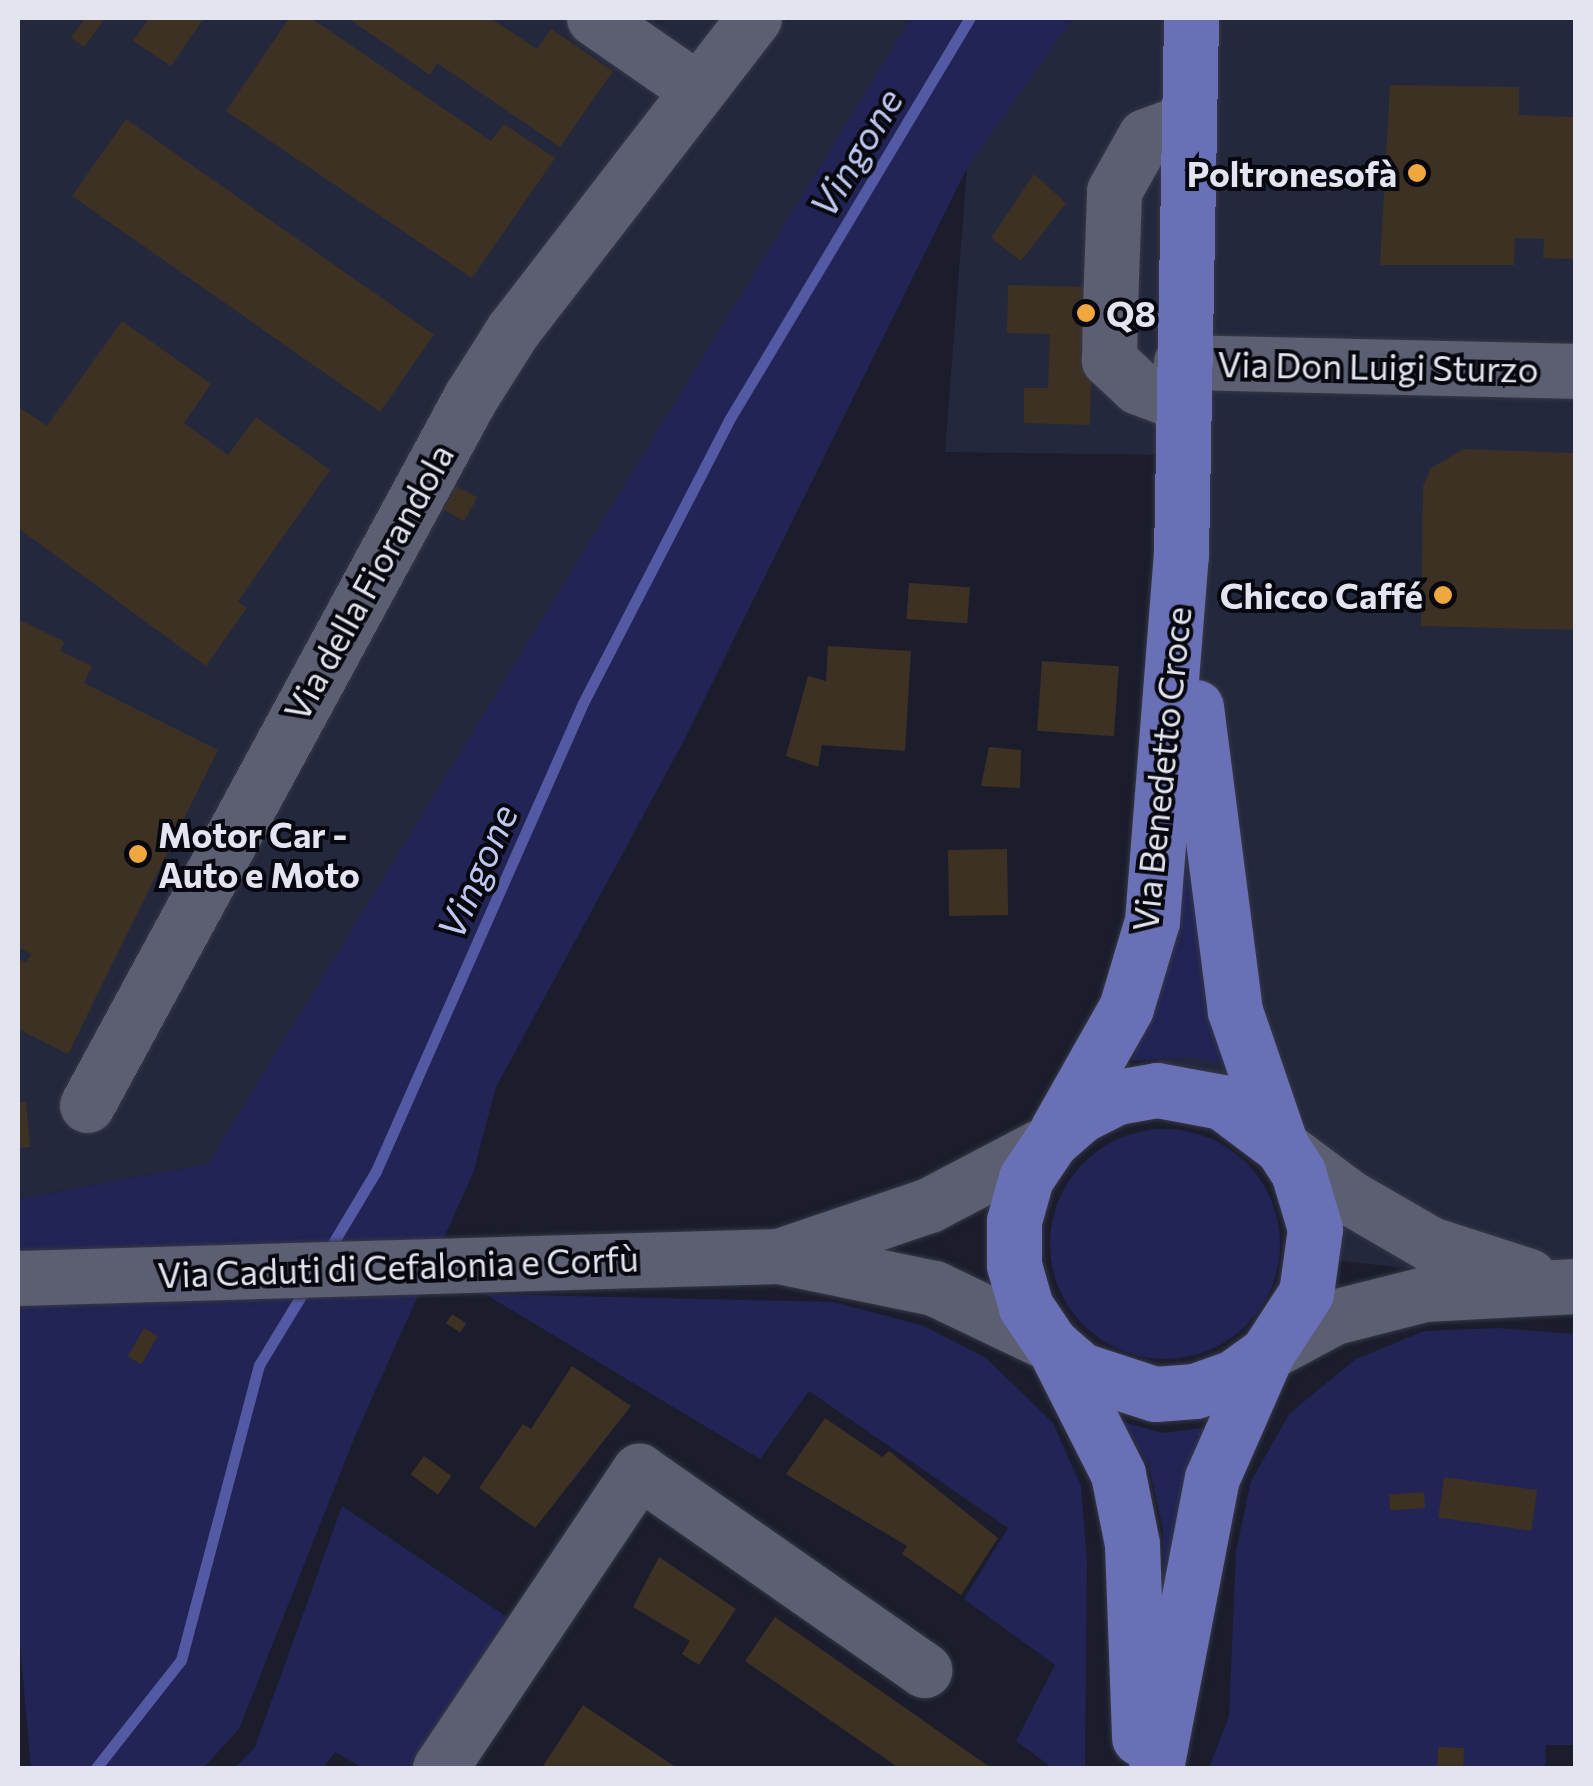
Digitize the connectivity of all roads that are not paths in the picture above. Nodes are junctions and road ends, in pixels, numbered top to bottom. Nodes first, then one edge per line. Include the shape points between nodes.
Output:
1 (594, 18) edge
2 (754, 18) edge
3 (1191, 18) edge
4 (698, 90) junction
5 (1186, 121) junction
6 (1576, 371) edge
7 (1181, 382) junction
8 (1181, 554) junction
9 (87, 1106) dead end
10 (1051, 1141) junction
11 (1282, 1146) junction
12 (780, 1256) junction
13 (18, 1278) edge
14 (1566, 1286) edge
15 (1051, 1344) junction
16 (1267, 1353) junction
17 (924, 1670) dead end
18 (440, 1768) edge
19 (1140, 1768) edge
20 (1156, 1768) edge

1 - 4 street
2 - 4 street, Via della Fiorandola
3 - 5 main road, Via Benedetto Croce
4 - 9 street, Via della Fiorandola via 513,330 470,398
5 - 7 main road, Via Benedetto Croce
5 - 7 street via 1145,136 1114,190 1109,360 1138,386
6 - 7 street, Via Don Luigi Sturzo
7 - 8 main road, Via Benedetto Croce
8 - 10 main road, Via Benedetto Croce via 1152,921 1126,1008
8 - 11 main road, Via Benedetto Croce via 1226,959 1236,1011
10 - 11 main road, Via Benedetto Croce via 1105,1103 1157,1090 1222,1102
10 - 12 street, Via Caduti di Cefalonia e Corfù via 929,1205
10 - 15 main road, Via Benedetto Croce via 1026,1178 1014,1236 1026,1308
11 - 14 street via 1349,1197 1430,1244
11 - 16 main road, Via Benedetto Croce via 1309,1200 1314,1258 1306,1293
12 - 13 street, Via Caduti di Cefalonia e Corfù
12 - 15 street, Via Caduti di Cefalonia e Corfù via 934,1288
14 - 16 street via 1424,1294 1334,1317
15 - 16 main road, Via Benedetto Croce via 1098,1378 1155,1394 1195,1391 1234,1377
15 - 19 main road, Via Benedetto Croce via 1118,1474 1129,1527
16 - 20 main road, Via Benedetto Croce via 1212,1478
17 - 18 street via 639,1471

